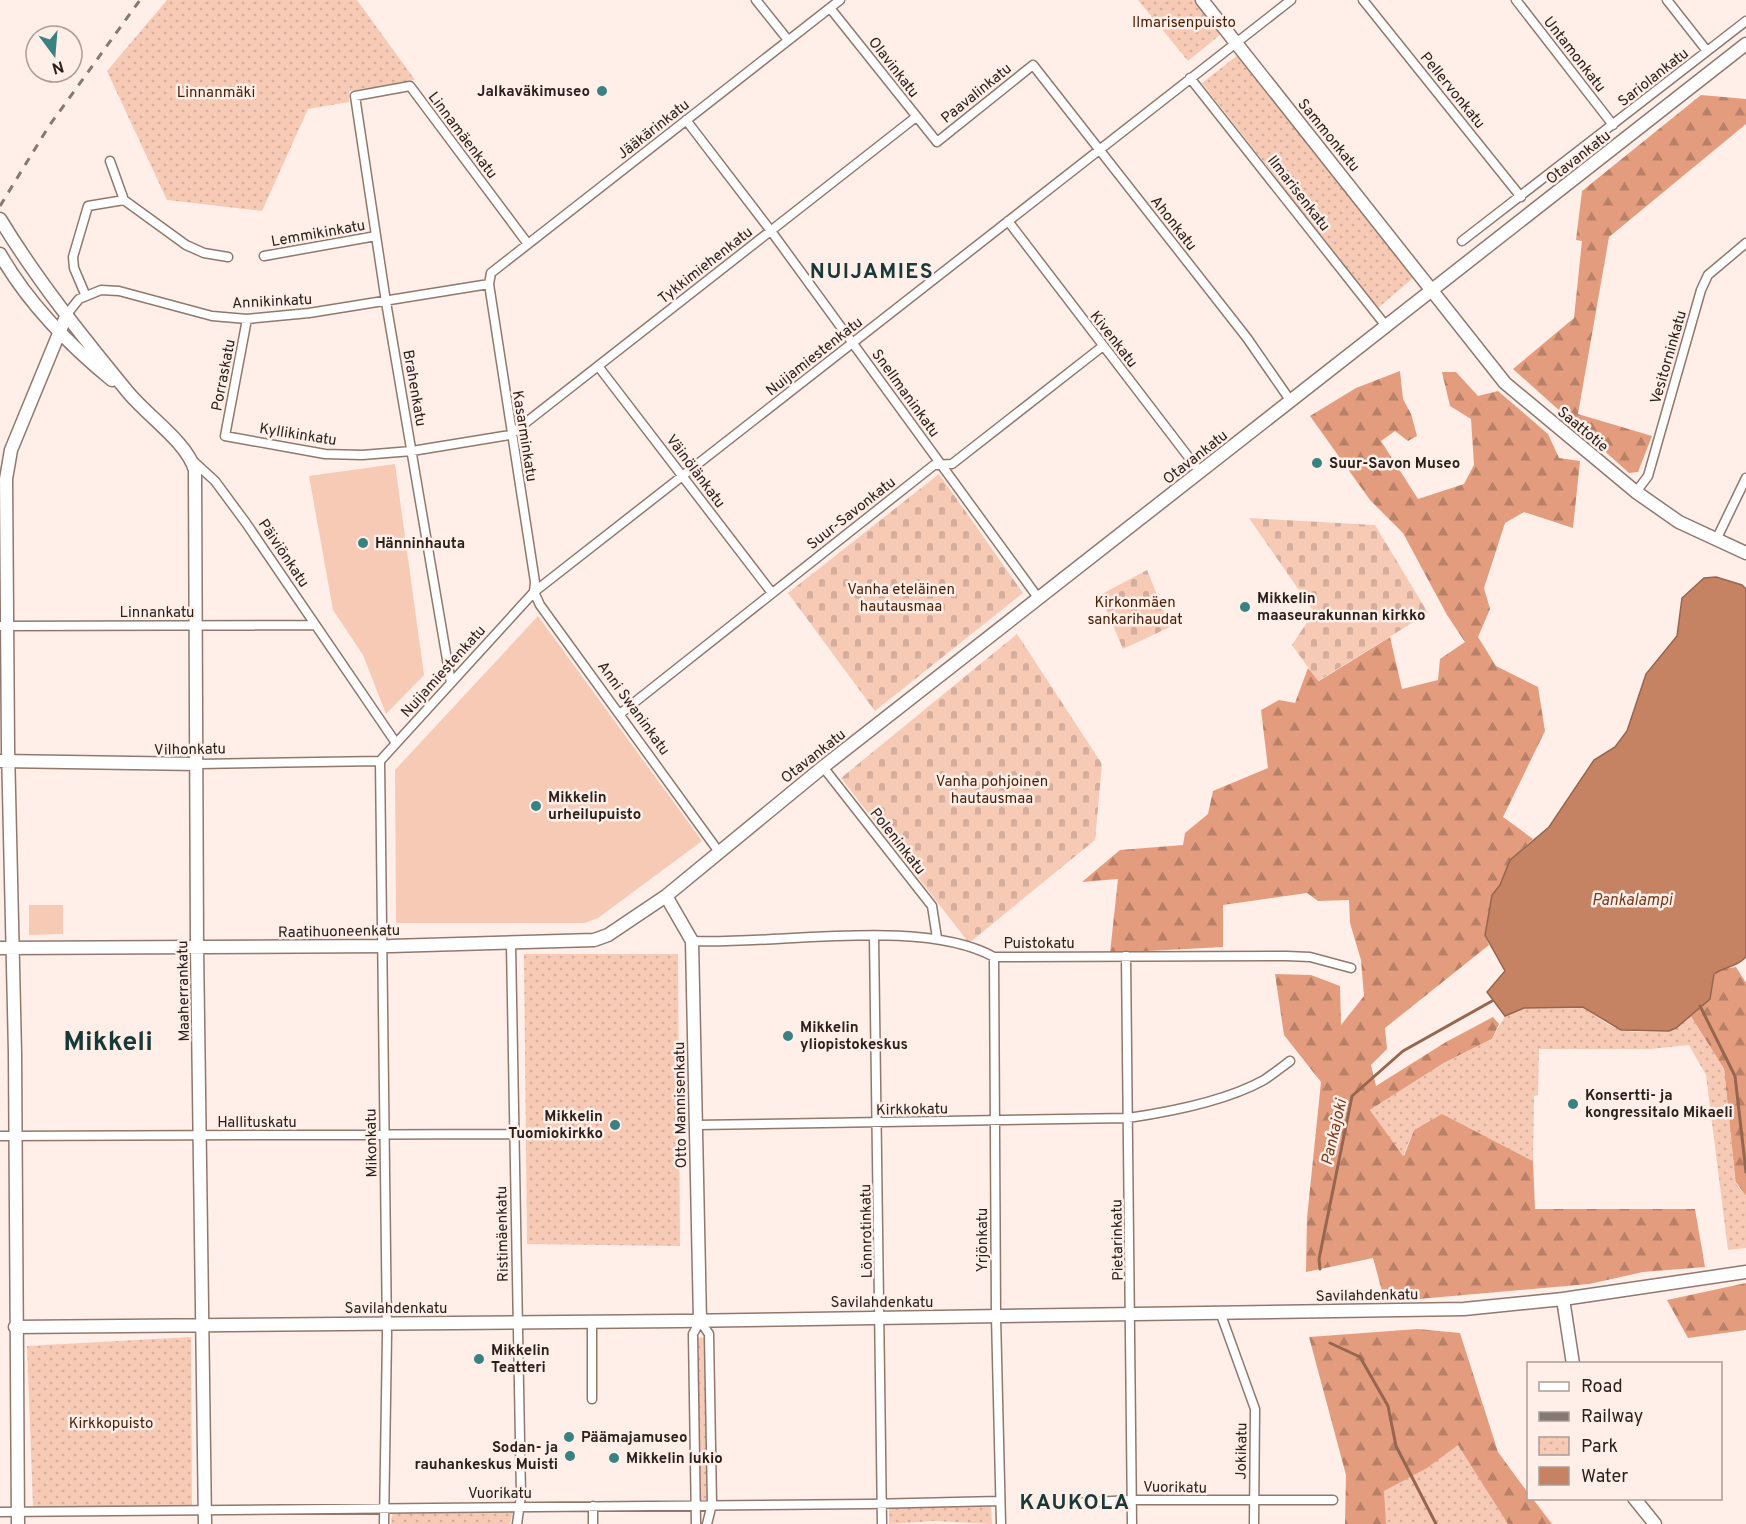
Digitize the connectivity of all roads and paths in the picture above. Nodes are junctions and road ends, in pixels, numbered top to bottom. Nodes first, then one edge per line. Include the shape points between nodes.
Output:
1 (756, 0) edge
2 (840, 0) edge
3 (1202, 0) edge
4 (1291, 0) edge
5 (1363, 0) edge
6 (1516, 0) edge
7 (1667, 0) edge
8 (830, 8) junction
9 (1746, 21) edge
10 (788, 40) junction
11 (1235, 43) junction
12 (1746, 44) edge
13 (1707, 51) junction
14 (1033, 65) joint
15 (1190, 78) junction
16 (356, 96) joint
17 (916, 117) junction
18 (686, 120) junction
19 (1613, 125) junction
20 (937, 142) joint
21 (1099, 150) junction
22 (110, 161) dead end
23 (1521, 197) junction
24 (124, 200) junction
25 (0, 219) edge
26 (1008, 221) junction
27 (771, 231) junction
28 (376, 236) junction
29 (1462, 241) dead end
30 (1746, 243) edge
31 (528, 244) junction
32 (0, 254) edge
33 (264, 256) dead end
34 (228, 257) dead end
35 (489, 284) junction
36 (1432, 289) junction
37 (86, 294) junction
38 (386, 302) junction
39 (67, 314) junction
40 (247, 319) junction
41 (1386, 326) junction
42 (59, 333) junction
43 (853, 343) junction
44 (1102, 346) junction
45 (598, 366) junction
46 (129, 393) junction
47 (1290, 400) junction
48 (510, 435) junction
49 (225, 436) joint
50 (412, 452) junction
51 (5, 453) edge
52 (191, 459) junction
53 (941, 464) junction
54 (1200, 472) junction
55 (683, 476) junction
56 (1746, 478) edge
57 (1636, 492) junction
58 (1717, 538) junction
59 (1746, 553) edge
60 (534, 592) junction
61 (772, 593) junction
62 (1035, 593) junction
63 (314, 625) junction
64 (4, 626) edge
65 (196, 626) junction
66 (451, 683) junction
67 (621, 713) junction
68 (396, 743) junction
69 (4, 761) edge
70 (380, 761) junction
71 (198, 764) junction
72 (823, 767) junction
73 (719, 852) junction
74 (666, 896) junction
75 (874, 937) junction
76 (937, 938) junction
77 (692, 941) junction
78 (511, 944) junction
79 (382, 946) junction
80 (197, 947) junction
81 (6, 948) edge
82 (1126, 956) junction
83 (994, 957) junction
84 (1351, 968) dead end
85 (1290, 1060) dead end
86 (1128, 1118) junction
87 (996, 1121) junction
88 (878, 1124) junction
89 (696, 1125) junction
90 (514, 1134) junction
91 (384, 1135) junction
92 (0, 1136) edge
93 (200, 1136) junction
94 (15, 1137) junction
95 (1746, 1272) edge
96 (1563, 1299) junction
97 (1220, 1312) junction
98 (1131, 1313) junction
99 (880, 1316) junction
100 (996, 1316) junction
101 (592, 1321) junction
102 (700, 1321) junction
103 (517, 1322) junction
104 (387, 1323) junction
105 (202, 1324) junction
106 (15, 1327) junction
107 (1573, 1362) edge
108 (592, 1399) dead end
109 (1132, 1500) junction
110 (1333, 1500) dead end
111 (1636, 1500) edge
112 (999, 1501) junction
113 (1254, 1501) junction
114 (1072, 1503) dead end
115 (696, 1504) junction
116 (712, 1504) junction
117 (882, 1504) junction
118 (521, 1506) junction
119 (593, 1506) junction
120 (385, 1507) junction
121 (204, 1509) junction
122 (0, 1512) edge
123 (18, 1518) edge
124 (205, 1524) edge
125 (384, 1524) edge
126 (517, 1524) edge
127 (593, 1524) edge
128 (696, 1524) edge
129 (707, 1524) edge
130 (882, 1524) edge
131 (1001, 1524) edge
132 (1132, 1524) edge
133 (1254, 1524) edge
134 (1655, 1524) edge

1 - 10 street
2 - 8 street, Jääkärinkatu
3 - 11 main road, Sammonkatu
4 - 11 street, Nuijamiestenkatu
5 - 23 street, Pellervonkatu
6 - 19 street, Untamonkatu
7 - 13 street
8 - 10 street, Jääkärinkatu
8 - 17 street, Olavinkatu
9 - 13 street, Sariolankatu
10 - 18 street, Jääkärinkatu
11 - 15 street, Nuijamiestenkatu
11 - 36 main road, Sammonkatu
12 - 36 main road, Otavankatu
13 - 19 street, Sariolankatu
14 - 20 street, Paavalinkatu
14 - 21 street, Ahonkatu
15 - 21 street, Nuijamiestenkatu
15 - 41 street, Ilmarisenkatu
16 - 28 street, Brahenkatu
16 - 31 street, Linnamäenkatu via 410,87
17 - 20 street, Olavinkatu
17 - 27 street, Tykkimiehenkatu
18 - 27 street, Snellmaninkatu
18 - 31 street, Jääkärinkatu
19 - 23 street, Sariolankatu
21 - 26 street, Nuijamiestenkatu
21 - 47 street, Ahonkatu via 1247,338
22 - 24 street
23 - 29 street, Sariolankatu
24 - 34 street via 186,245
24 - 37 street via 88,206 73,257
25 - 39 main road, Päiviönkatu via 33,271
26 - 43 street, Nuijamiestenkatu
26 - 44 street, Kivenkatu
27 - 43 street, Snellmaninkatu
27 - 45 street, Tykkimiehenkatu
28 - 33 street, Lemmikinkatu
28 - 38 street, Brahenkatu
30 - 57 street, Vesitorninkatu via 1708,275 1701,290 1648,476
31 - 35 street, Jääkärinkatu via 492,273
32 - 42 main road, Päiviönkatu
35 - 38 street, Annikinkatu
35 - 48 street, Kasarminkatu
36 - 41 main road, Otavankatu
36 - 57 main road, Saattotie via 1505,383
37 - 39 street
37 - 40 street, Annikinkatu via 120,291 212,316
38 - 40 street, Annikinkatu
38 - 50 street, Brahenkatu
39 - 42 main road
39 - 46 main road, Päiviönkatu
40 - 49 street, Porraskatu
41 - 47 main road, Otavankatu
42 - 46 main road, Päiviönkatu via 74,350
42 - 51 main road
43 - 53 street, Snellmaninkatu
43 - 55 street, Nuijamiestenkatu
44 - 53 street, Suur-Savonkatu via 952,464
44 - 54 street, Kivenkatu
45 - 48 street, Tykkimiehenkatu
45 - 55 street, Väinölänkatu
46 - 52 main road, Päiviönkatu
47 - 54 main road, Otavankatu
48 - 50 street, Kyllikinkatu
48 - 60 street, Kasarminkatu via 536,582
49 - 50 street, Kyllikinkatu via 326,454
50 - 66 street, Brahenkatu
51 - 64 main road
52 - 63 street, Päiviönkatu via 233,506
52 - 65 main road, Maaherrankatu via 195,470
53 - 61 street, Suur-Savonkatu via 934,465
53 - 62 street, Snellmaninkatu
54 - 62 main road, Otavankatu
55 - 60 street, Nuijamiestenkatu
55 - 61 street, Väinölänkatu
56 - 58 street
57 - 58 main road, Saattotie via 1679,522
58 - 59 main road, Saattotie
60 - 66 street, Nuijamiestenkatu
60 - 67 street, Anni Swaninkatu
61 - 67 street, Suur-Savonkatu
62 - 72 main road, Otavankatu
63 - 65 street, Linnankatu
63 - 68 street, Päiviönkatu
64 - 65 street, Linnankatu
64 - 69 main road
65 - 71 main road, Maaherrankatu
66 - 68 street, Nuijamiestenkatu
67 - 73 street, Anni Swaninkatu
68 - 70 street, Nuijamiestenkatu
69 - 71 main road, Vilhonkatu
69 - 81 main road
70 - 71 street, Vilhonkatu
70 - 79 street, Mikonkatu
71 - 80 main road, Maaherrankatu
72 - 73 main road, Otavankatu
72 - 76 street, Poleninkatu via 932,906
73 - 74 main road, Otavankatu
74 - 77 main road, Otto Mannisenkatu
74 - 78 main road, Raatihuoneenkatu via 608,935 594,940
75 - 76 street, Puistokatu
75 - 77 street, Puistokatu
75 - 88 street, Lönnrotinkatu
76 - 83 street, Puistokatu
77 - 89 main road, Otto Mannisenkatu
78 - 79 main road, Raatihuoneenkatu
78 - 90 street, Ristimäenkatu
79 - 80 main road, Raatihuoneenkatu
79 - 91 street, Mikonkatu
80 - 81 main road, Raatihuoneenkatu
80 - 93 main road, Maaherrankatu
81 - 94 main road
82 - 83 street, Puistokatu
82 - 84 street, Puistokatu via 1310,957
82 - 86 street, Pietarinkatu
83 - 87 street, Yrjönkatu
85 - 86 street, Kirkkokatu via 1245,1089
86 - 87 street, Kirkkokatu
86 - 98 street, Pietarinkatu
87 - 88 street, Kirkkokatu
87 - 100 street, Yrjönkatu
88 - 89 street, Kirkkokatu
88 - 99 street, Lönnrotinkatu
89 - 102 main road, Otto Mannisenkatu
90 - 91 street, Hallituskatu
90 - 103 street, Ristimäenkatu
91 - 93 street, Hallituskatu
91 - 104 street, Mikonkatu
92 - 94 street, Hallituskatu
93 - 94 street, Hallituskatu
93 - 105 main road, Maaherrankatu
94 - 106 main road
95 - 96 main road, Savilahdenkatu
96 - 97 main road, Savilahdenkatu via 1464,1309
96 - 107 main road
97 - 98 main road, Savilahdenkatu
97 - 113 street, Jokikatu via 1256,1409
98 - 100 main road, Savilahdenkatu
98 - 109 street, Pietarinkatu
99 - 100 main road, Savilahdenkatu
99 - 102 main road, Savilahdenkatu
99 - 117 street, Lönnrotinkatu
100 - 112 street, Yrjönkatu
101 - 102 main road, Savilahdenkatu
101 - 103 main road, Savilahdenkatu
101 - 108 street
102 - 115 street via 693,1334
102 - 116 street via 709,1334
103 - 104 main road, Savilahdenkatu
103 - 118 street, Ristimäenkatu
104 - 105 main road, Savilahdenkatu
104 - 120 street, Mikonkatu
105 - 106 main road, Savilahdenkatu
105 - 121 main road, Maaherrankatu
106 - 123 main road
109 - 113 street, Vuorikatu
109 - 114 street, Vuorikatu
109 - 132 street, Pietarinkatu
110 - 113 street, Vuorikatu
111 - 134 main road
112 - 117 street, Vuorikatu
112 - 131 street, Yrjönkatu
113 - 133 street, Jokikatu
115 - 116 street, Vuorikatu
115 - 119 street, Vuorikatu
115 - 128 street
116 - 117 street, Vuorikatu
116 - 129 street
117 - 130 street, Lönnrotinkatu
118 - 119 street, Vuorikatu
118 - 120 street, Vuorikatu
118 - 126 street, Ristimäenkatu
119 - 127 street
120 - 121 street, Vuorikatu
120 - 125 street, Mikonkatu
121 - 123 street, Vuorikatu
121 - 124 main road, Maaherrankatu
122 - 123 street, Vuorikatu

